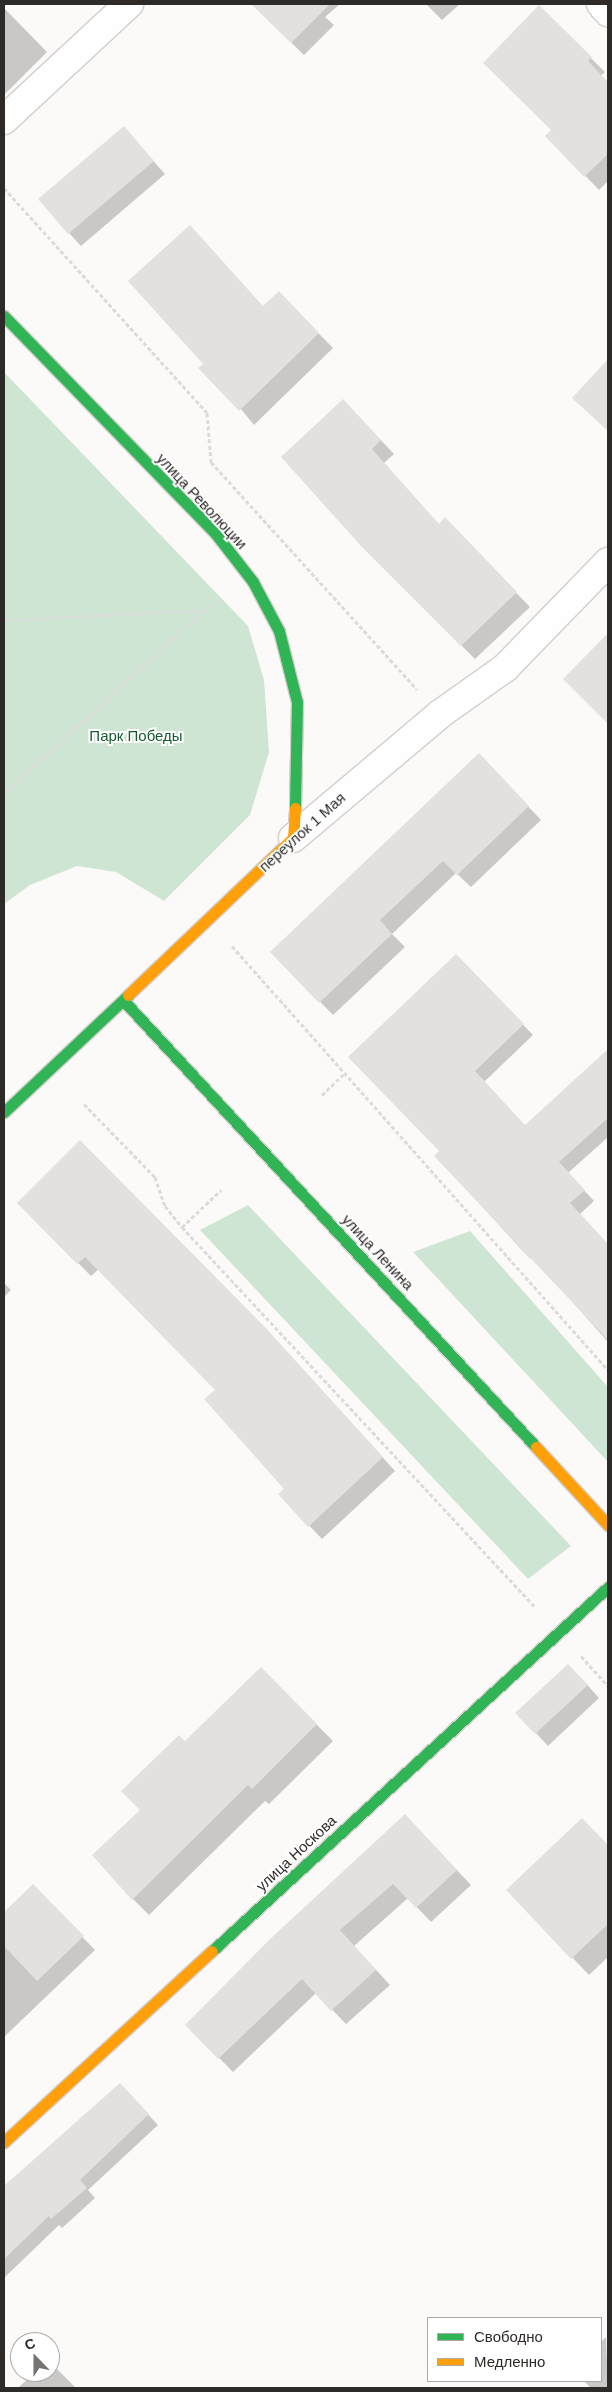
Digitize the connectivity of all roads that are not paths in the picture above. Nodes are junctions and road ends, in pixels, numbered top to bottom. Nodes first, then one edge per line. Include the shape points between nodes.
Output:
1 (129, 4) edge
2 (601, 4) edge
3 (608, 12) edge
4 (4, 120) edge
5 (4, 316) edge
6 (608, 562) edge
7 (293, 838) junction
8 (122, 1000) junction
9 (4, 1112) edge
10 (608, 1525) edge
11 (608, 1587) edge
12 (4, 2142) edge

1 - 4 street
2 - 3 street
5 - 7 main road, улица Революции via 215,533 253,582 279,631 297,702
6 - 7 street, переулок 1 Мая via 505,668 440,714
7 - 8 main road, переулок 1 Мая
8 - 9 main road, переулок 1 Мая
8 - 10 main road, улица Ленина
11 - 12 main road, улица Носкова

